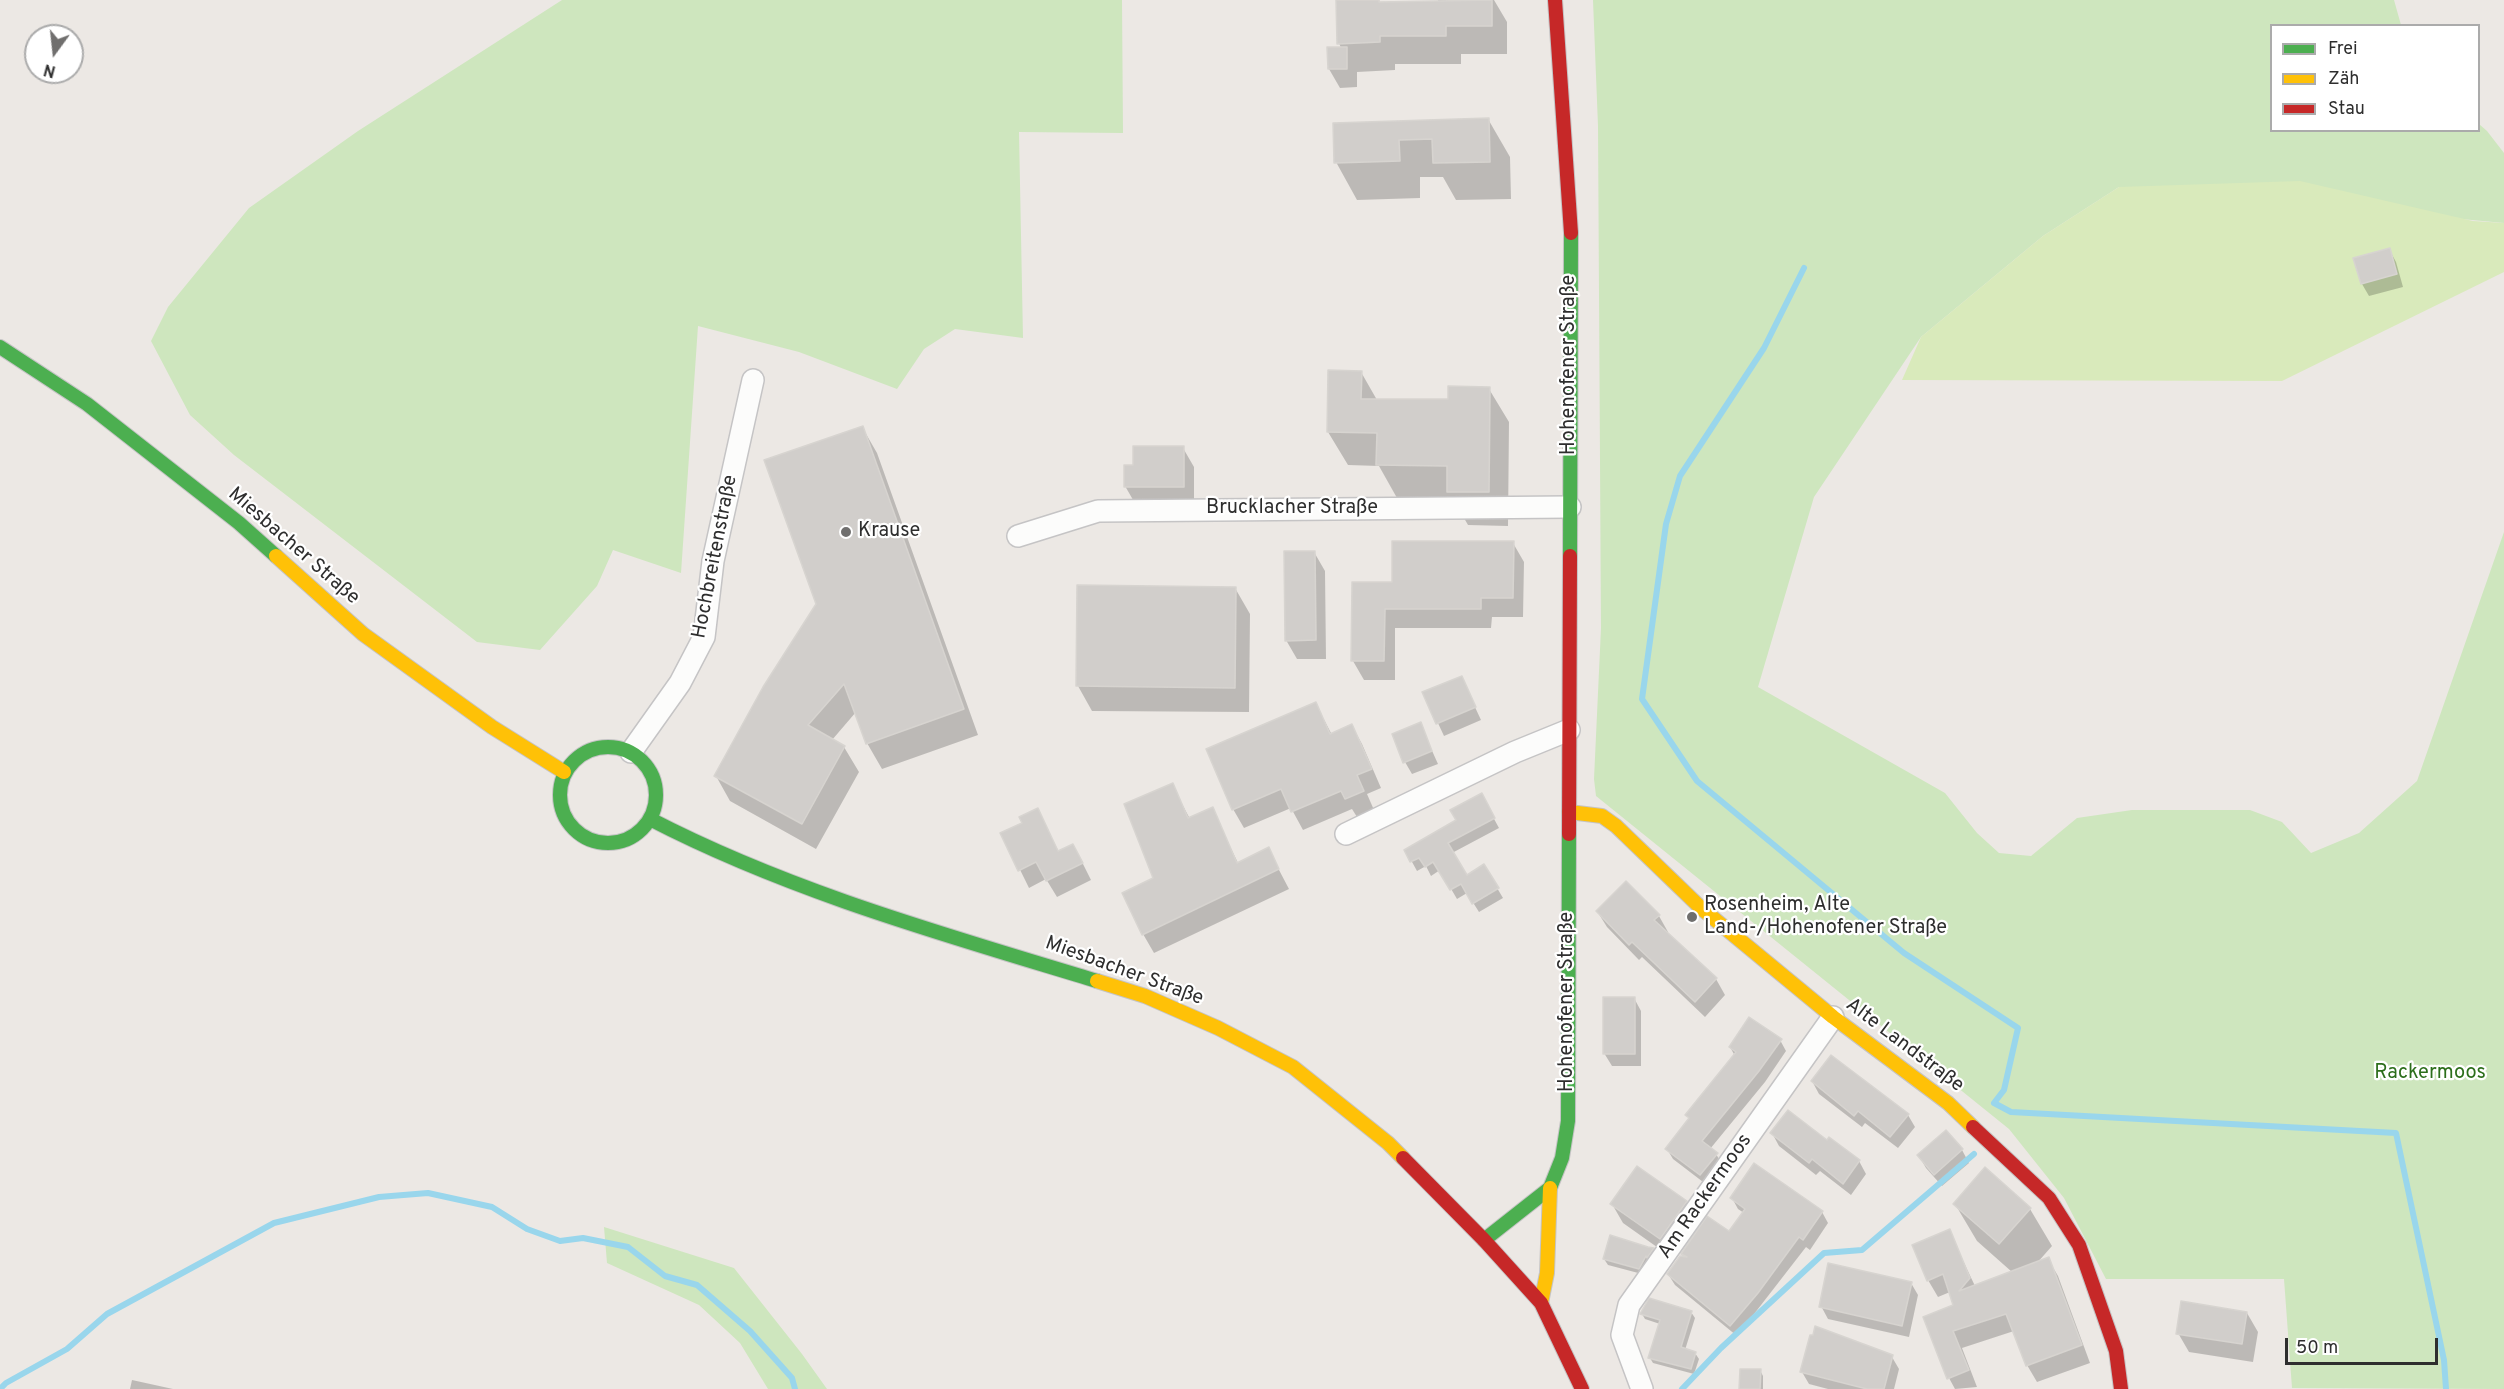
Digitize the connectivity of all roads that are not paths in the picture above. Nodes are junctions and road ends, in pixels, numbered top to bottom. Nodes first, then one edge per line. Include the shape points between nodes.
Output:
1 (1555, 0) edge
2 (0, 347) edge
3 (753, 380) dead end
4 (1570, 507) junction
5 (1018, 536) dead end
6 (1569, 730) junction
7 (631, 752) junction
8 (564, 772) junction
9 (1569, 812) junction
10 (650, 819) junction
11 (1346, 834) dead end
12 (1833, 1017) junction
13 (1550, 1188) junction
14 (1484, 1240) junction
15 (1541, 1303) junction
16 (1582, 1389) edge
17 (1642, 1389) edge
18 (2121, 1389) edge

1 - 4 main road, Hohenofener Straße via 1571,209
2 - 8 main road, Miesbacher Straße via 87,404 239,523 363,634 492,727
3 - 7 street, Hochbreitenstraße via 713,561 704,637 680,683
4 - 5 street, Brucklacher Straße via 1098,511
4 - 6 main road, Hohenofener Straße
6 - 9 main road, Hohenofener Straße
6 - 11 street
7 - 8 main road via 608,747 586,751
7 - 10 main road via 652,774 656,805
8 - 10 main road via 560,805 577,833 609,844 639,832
9 - 12 main road, Alte Landstraße via 1602,816 1616,826 1701,908
9 - 13 main road, Hohenofener Straße via 1568,1121 1562,1158
10 - 14 main road, Miesbacher Straße via 756,867 842,900 1145,996 1218,1028 1293,1067 1330,1095 1388,1143
12 - 17 street, Am Rackermoos via 1629,1305 1622,1335
12 - 18 main road, Alte Landstraße via 1948,1103 2049,1198 2079,1245 2116,1351
13 - 14 main road, Hohenofener Straße
13 - 15 main road via 1547,1273
14 - 15 main road, Miesbacher Straße
15 - 16 main road, Miesbacher Straße

